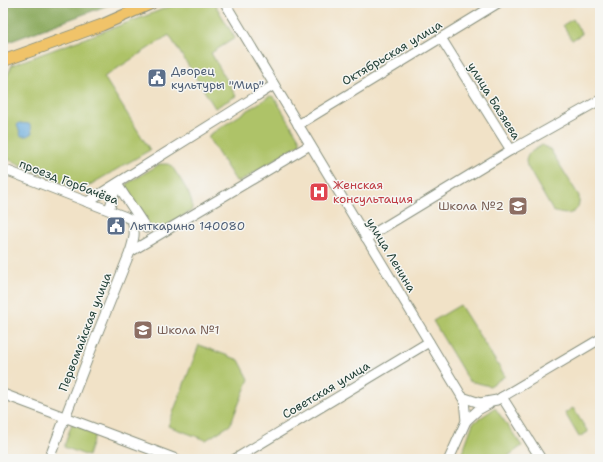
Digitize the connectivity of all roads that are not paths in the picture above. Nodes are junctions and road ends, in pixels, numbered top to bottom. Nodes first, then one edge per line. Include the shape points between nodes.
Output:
1 (152, 3) edge
2 (225, 3) edge
3 (498, 3) edge
4 (441, 38) junction
5 (3, 61) edge
6 (274, 85) junction
7 (600, 100) edge
8 (298, 124) junction
9 (310, 146) junction
10 (511, 150) junction
11 (3, 169) edge
12 (117, 184) junction
13 (87, 202) junction
14 (109, 210) junction
15 (129, 218) junction
16 (146, 228) junction
17 (157, 236) junction
18 (366, 238) junction
19 (130, 252) junction
20 (600, 339) edge
21 (429, 342) junction
22 (3, 394) edge
23 (462, 396) junction
24 (499, 398) junction
25 (65, 418) junction
26 (466, 421) junction
27 (49, 459) edge
28 (176, 459) edge
29 (235, 459) edge
30 (449, 459) edge
31 (541, 459) edge

1 - 5 main road via 102,25
2 - 6 street, улица Ленина
3 - 4 street, Октябрьская улица
4 - 8 street, Октябрьская улица
4 - 10 street, улица Базяева
6 - 8 street, улица Ленина
6 - 12 street
7 - 10 street, улица Базяева
8 - 9 street, улица Ленина
9 - 17 street
9 - 18 street, улица Ленина
10 - 18 street
11 - 13 street, проезд Горбачёва
12 - 13 street
12 - 14 street
12 - 16 street
13 - 14 street, проезд Горбачёва
14 - 15 street, проезд Горбачёва
15 - 16 street, проезд Горбачёва
15 - 19 street, Первомайская улица via 135,229
16 - 17 street
17 - 19 street
18 - 21 street, улица Ленина
19 - 25 street, Первомайская улица
20 - 24 street
21 - 23 street, улица Ленина
21 - 29 street, Советская улица
22 - 25 street
23 - 24 street via 480,403
23 - 26 street
24 - 26 street via 478,410
24 - 31 street
25 - 27 street, Первомайская улица
25 - 28 street
26 - 30 street

